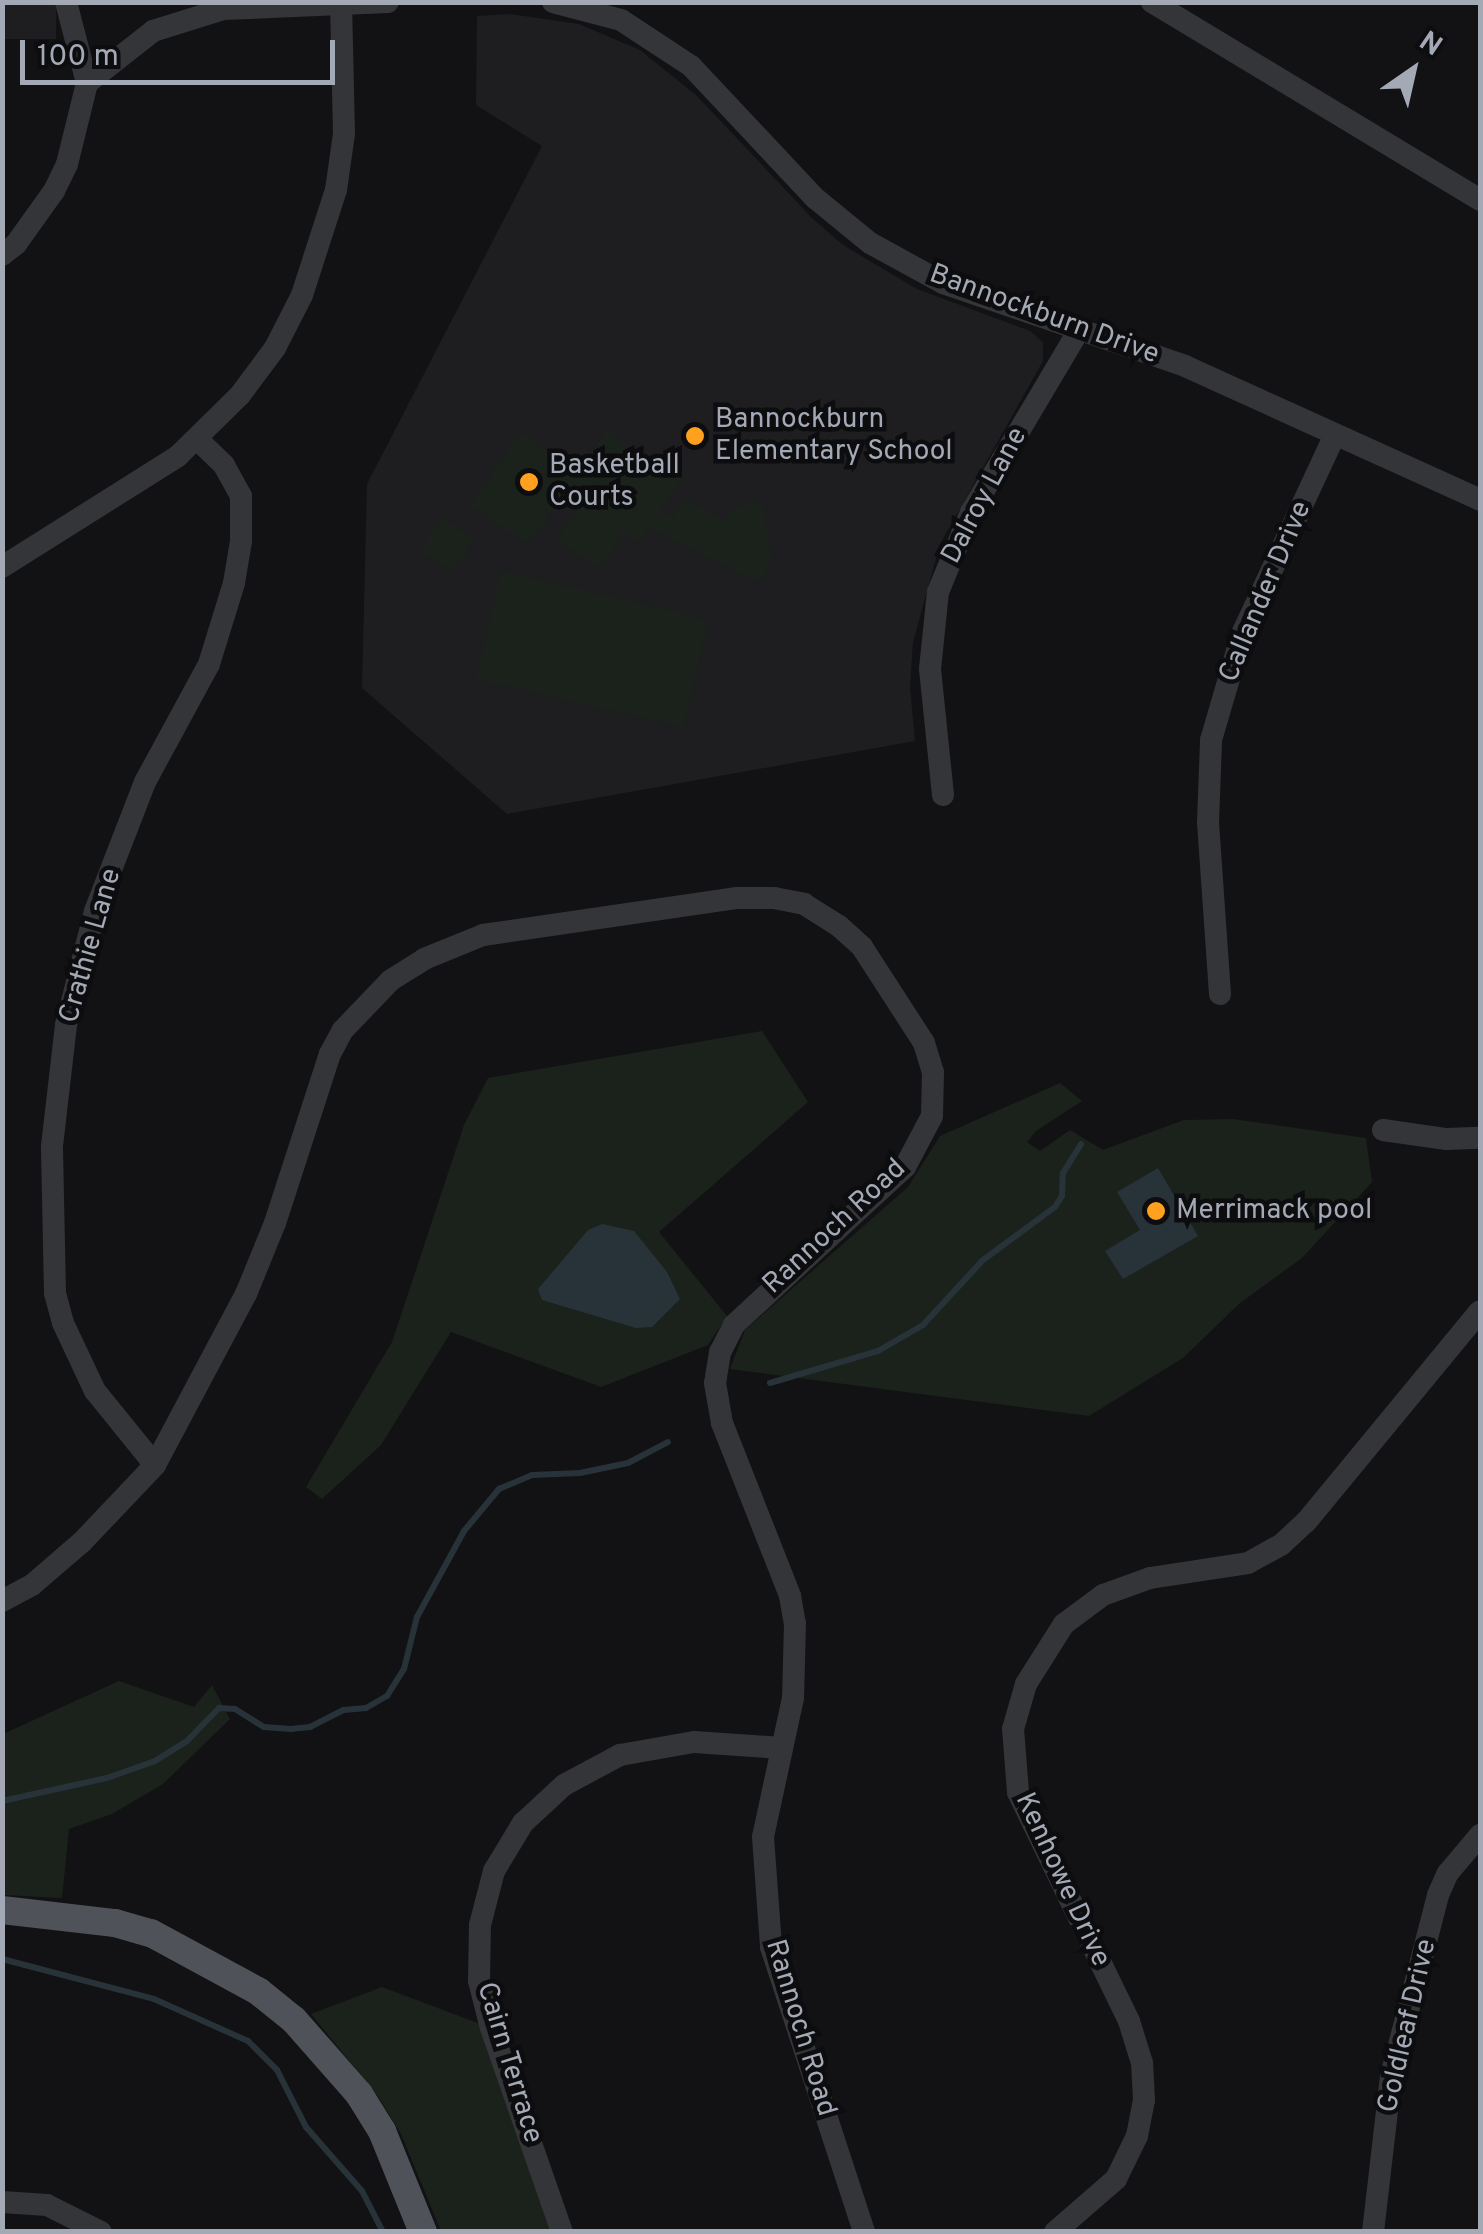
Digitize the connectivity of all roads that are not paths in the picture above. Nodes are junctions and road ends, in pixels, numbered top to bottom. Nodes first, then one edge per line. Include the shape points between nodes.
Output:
1 (66, 2) edge
2 (388, 2) edge
3 (553, 2) edge
4 (1152, 2) edge
5 (341, 3) edge
6 (87, 83) junction
7 (1480, 200) edge
8 (2, 254) edge
9 (1079, 330) junction
10 (1335, 434) junction
11 (197, 439) junction
12 (1480, 500) edge
13 (2, 567) edge
14 (944, 795) dead end
15 (1220, 994) dead end
16 (1384, 1130) dead end
17 (1480, 1138) edge
18 (1480, 1311) edge
19 (155, 1466) junction
20 (2, 1600) edge
21 (782, 1748) junction
22 (1480, 1835) edge
23 (2, 1910) edge
24 (2, 2202) edge
25 (101, 2232) edge
26 (423, 2232) edge
27 (562, 2232) edge
28 (864, 2232) edge
29 (1055, 2232) edge
30 (1373, 2232) edge

1 - 6 street
2 - 5 street
3 - 9 street, Bannockburn Drive via 621,20 690,66 814,198 870,243 943,283
4 - 7 street
5 - 6 street via 187,17 152,30
5 - 11 street via 344,134 322,243 275,348
6 - 8 street via 54,191
9 - 10 street, Bannockburn Drive via 1186,366
9 - 14 street, Dalroy Lane via 971,512 943,577 930,670
10 - 12 street, Bannockburn Drive
10 - 15 street, Callander Drive via 1242,634 1212,740 1208,823
11 - 13 street via 119,497
11 - 19 street, Crathie Lane via 224,465 241,496 234,584 210,664 145,782 95,911 66,1025 52,1146 55,1292 63,1323 95,1391
16 - 17 street
18 - 29 street, Kenhowe Drive via 1280,1545 1248,1563 1150,1578 1103,1594 1064,1624 1026,1684 1013,1729 1018,1792 1129,2020 1143,2082 1138,2136 1128,2159 1101,2195
19 - 20 street, Rannoch Road via 82,1542 32,1585
19 - 21 street, Rannoch Road via 246,1294 330,1054 390,980 483,935 737,898 804,904 862,947 924,1043 936,1094 925,1135 904,1168 757,1299 734,1325 716,1368 722,1422 795,1622 793,1698
21 - 27 street, Cairn Terrace via 694,1742 620,1755 564,1785 524,1823 494,1871 480,1925 479,1982
21 - 28 street, Rannoch Road via 763,1837 771,1947
22 - 30 street, Goldleaf Drive via 1438,1895 1391,2076
23 - 26 main road via 151,1934 258,1991 306,2032 359,2094 382,2131
24 - 25 street via 47,2206

